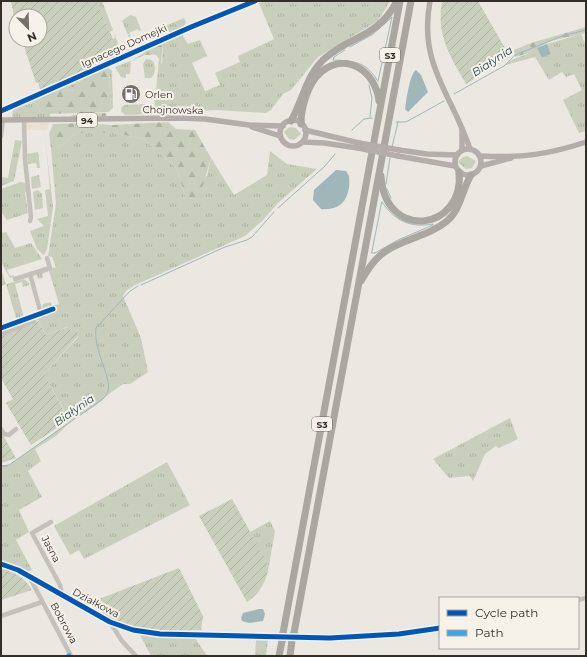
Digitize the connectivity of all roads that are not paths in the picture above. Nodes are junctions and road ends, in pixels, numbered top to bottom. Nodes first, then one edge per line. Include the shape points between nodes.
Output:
1 (255, 1) edge
2 (399, 1) edge
3 (411, 1) edge
4 (430, 1) edge
5 (380, 108) junction
6 (1, 111) edge
7 (2, 121) edge
8 (24, 121) junction
9 (291, 121) junction
10 (248, 125) junction
11 (282, 126) junction
12 (303, 127) junction
13 (462, 127) junction
14 (1, 136) edge
15 (280, 136) junction
16 (302, 142) junction
17 (586, 142) edge
18 (359, 146) junction
19 (470, 149) junction
20 (462, 150) junction
21 (399, 153) junction
22 (456, 155) junction
23 (480, 156) junction
24 (513, 158) junction
25 (381, 165) junction
26 (481, 166) junction
27 (457, 169) junction
28 (471, 175) junction
29 (30, 221) dead end
30 (47, 258) dead end
31 (30, 274) junction
32 (15, 279) dead end
33 (358, 284) junction
34 (53, 309) dead end
35 (42, 314) junction
36 (34, 321) dead end
37 (1, 328) edge
38 (1, 334) edge
39 (1, 429) edge
40 (16, 429) dead end
41 (51, 522) dead end
42 (1, 564) edge
43 (30, 577) junction
44 (62, 595) junction
45 (42, 602) junction
46 (1, 616) edge
47 (110, 622) junction
48 (439, 628) edge
49 (71, 656) edge
50 (136, 656) edge
51 (279, 656) edge
52 (290, 656) edge

1 - 6 street, Ignacego Domejki via 191,26
2 - 5 highway, S3
2 - 9 highway via 378,27 332,53 319,64 305,86
3 - 25 highway, S3
4 - 13 main road via 428,33 432,62 438,81
5 - 12 highway via 375,83 368,74 357,66 336,65 321,73 313,82 304,105
5 - 51 highway, S3, bridge
7 - 8 main road, Chojnowska / 94
7 - 14 street
8 - 10 main road, Chojnowska / 94 via 180,118
8 - 29 street
9 - 11 main road
9 - 12 main road, 94
10 - 11 main road, Chojnowska / 94
10 - 15 main road, Chojnowska / 94
11 - 15 main road
12 - 16 main road via 305,136
12 - 18 main road, 94
13 - 19 main road
13 - 20 main road
15 - 16 main road, 94 via 289,146 297,146
16 - 18 main road, 94
17 - 24 main road via 554,152
18 - 21 main road, 94, bridge
19 - 20 main road
19 - 23 main road
20 - 22 main road
21 - 22 main road, 94
21 - 27 main road, 94
22 - 27 main road
23 - 24 main road
23 - 26 main road
24 - 26 main road
25 - 27 highway via 383,192 388,204 399,215 409,220 421,221 435,218 453,204 459,184
25 - 33 highway, S3
26 - 28 main road
27 - 28 main road, 94 via 464,175
28 - 33 highway via 459,205 448,220 427,233 386,251 374,261
30 - 31 street via 50,268
31 - 32 street
31 - 35 street
33 - 52 highway, S3
34 - 35 street
35 - 37 street
36 - 38 street
39 - 40 street via 4,434 9,435
41 - 44 street, Jasna via 32,533 60,585
42 - 43 street, Działkowa
43 - 44 street, Działkowa
43 - 45 street, Bobrowa
44 - 47 street, Działkowa
45 - 46 street
45 - 49 street, Bobrowa
47 - 48 street, Działkowa via 133,630 160,634 262,637 373,636
47 - 50 street via 122,641

